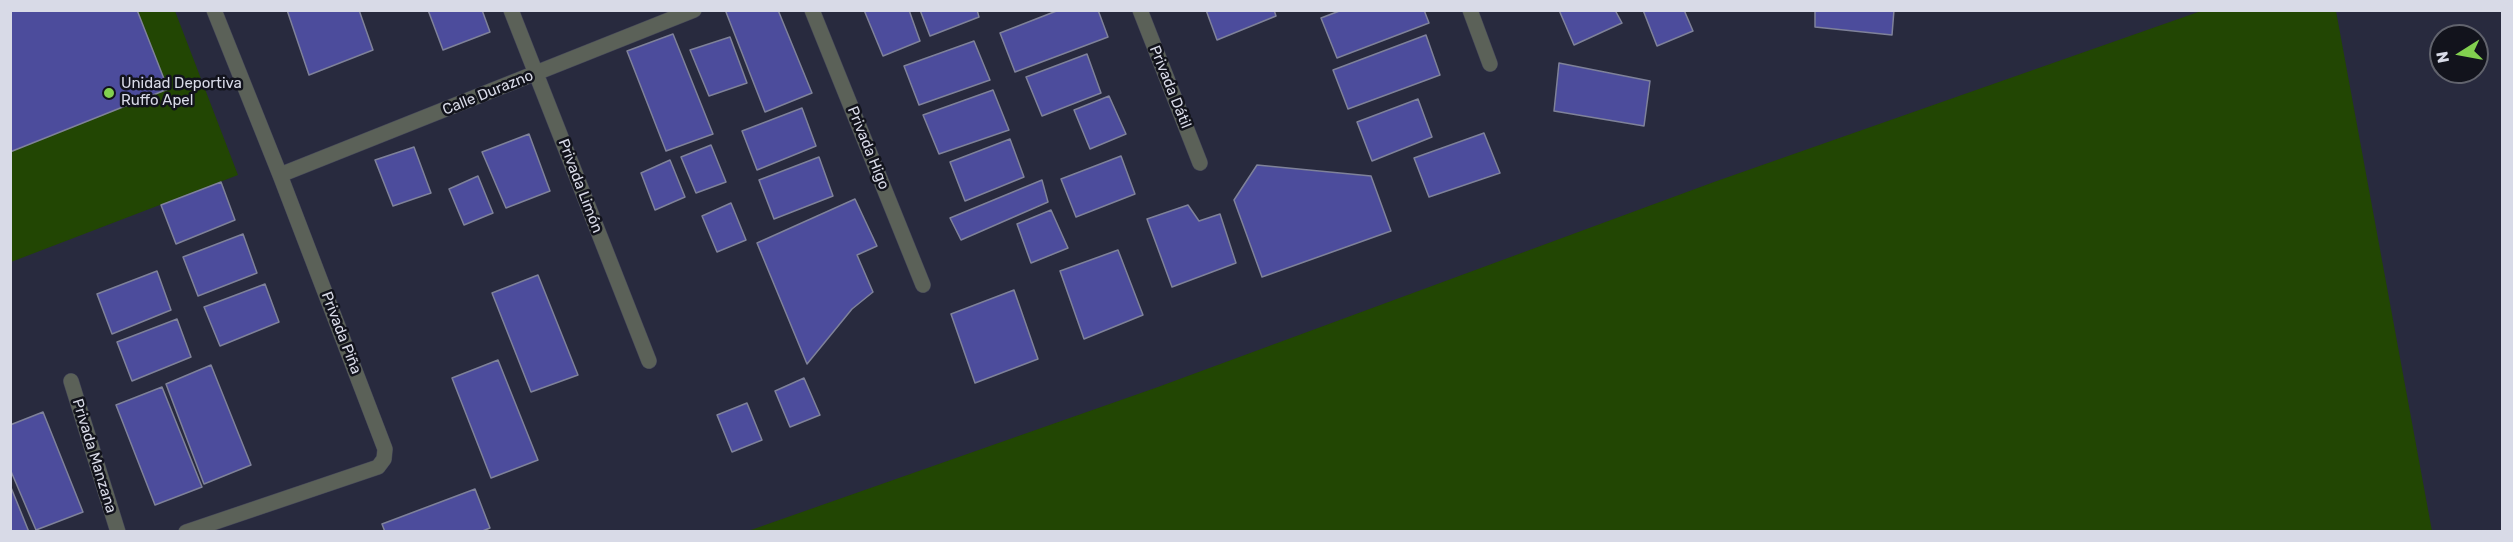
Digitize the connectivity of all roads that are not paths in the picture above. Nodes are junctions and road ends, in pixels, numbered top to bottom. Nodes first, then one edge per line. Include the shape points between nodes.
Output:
1 (214, 10) edge
2 (511, 10) edge
3 (694, 10) edge
4 (813, 10) edge
5 (1140, 10) edge
6 (1470, 10) edge
7 (1490, 64) dead end
8 (536, 74) junction
9 (1200, 163) dead end
10 (280, 175) junction
11 (923, 285) dead end
12 (649, 361) dead end
13 (71, 381) dead end
14 (118, 531) edge
15 (186, 531) edge

1 - 10 street, Privada Piña
2 - 8 street, Privada Limón
3 - 8 street, Calle Durazno
4 - 11 street, Privada Higo
5 - 9 street, Privada Dátil
6 - 7 street
8 - 10 street, Calle Durazno
8 - 12 street, Privada Limón
10 - 15 street, Privada Piña via 381,435 384,459 378,467
13 - 14 street, Privada Manzana

